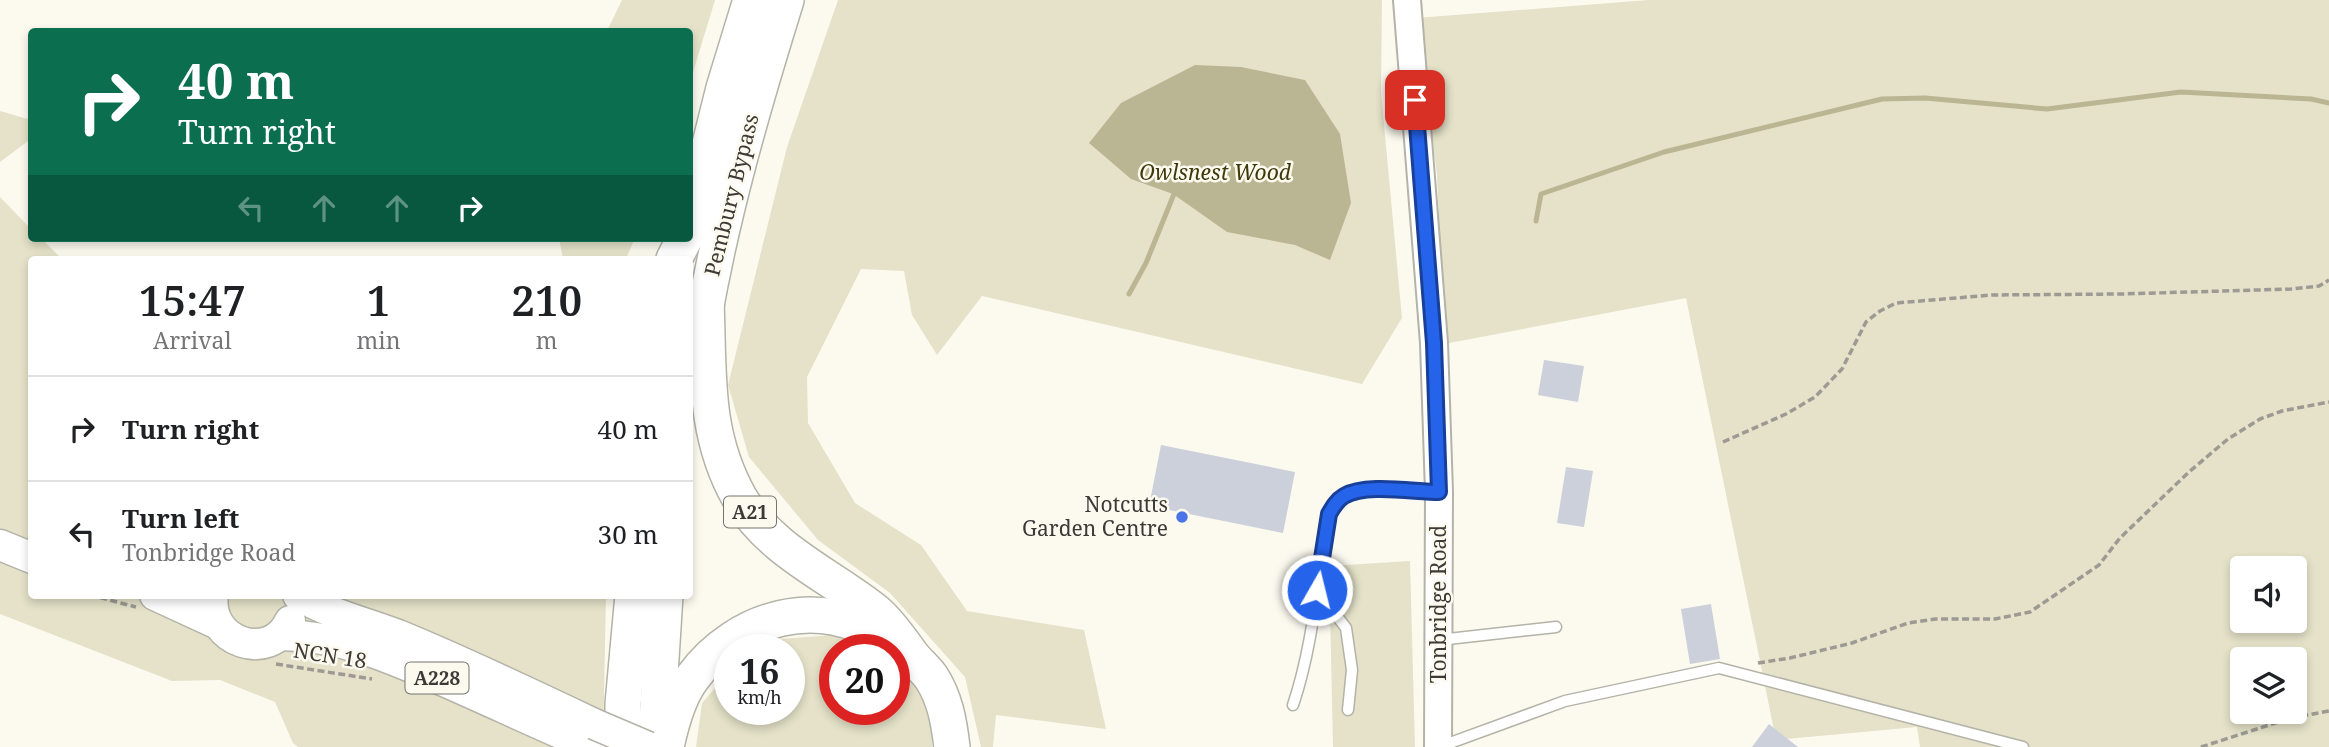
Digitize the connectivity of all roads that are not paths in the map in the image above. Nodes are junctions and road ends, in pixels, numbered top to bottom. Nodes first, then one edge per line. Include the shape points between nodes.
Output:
1 (751, 0) edge
2 (786, 0) edge
3 (1407, 0) edge
4 (693, 212) edge
5 (706, 301) junction
6 (693, 376) edge
7 (1439, 492) junction
8 (0, 545) edge
9 (28, 556) edge
10 (1317, 590) junction
11 (295, 599) edge
12 (305, 599) edge
13 (665, 599) edge
14 (630, 601) edge
15 (148, 602) edge
16 (216, 609) edge
17 (1556, 627) dead end
18 (280, 635) junction
19 (1439, 640) junction
20 (913, 657) junction
21 (1293, 705) dead end
22 (1348, 710) dead end
23 (591, 738) edge
24 (623, 747) edge
25 (648, 747) edge
26 (656, 747) edge
27 (667, 747) edge
28 (952, 747) edge
29 (1438, 747) edge
30 (2023, 747) edge

1 - 4 highway, Pembury Bypass
2 - 5 highway, Pembury Bypass / A21 via 753,110
3 - 7 street, Tonbridge Road via 1434,343
5 - 6 highway, Pembury Bypass / A21
5 - 20 highway, A21 via 713,431 741,499 775,540 876,612
7 - 10 lane via 1372,490 1344,496 1329,514
7 - 19 street, Tonbridge Road
8 - 9 main road
10 - 21 lane
10 - 22 lane via 1346,628 1352,670
11 - 18 main road via 293,615
12 - 23 main road, A228 via 493,676
13 - 26 highway
14 - 24 highway
15 - 16 main road
16 - 18 main road via 227,635 240,642 268,642
17 - 19 lane
18 - 23 main road, A228 via 311,635 390,657
19 - 29 street, Tonbridge Road
20 - 27 highway, A21 via 869,628 838,617 801,615 762,623 725,644 692,678
20 - 28 highway, A21 via 930,677 947,711
23 - 25 main road, A228, bridge
29 - 30 lane via 1565,701 1719,668

